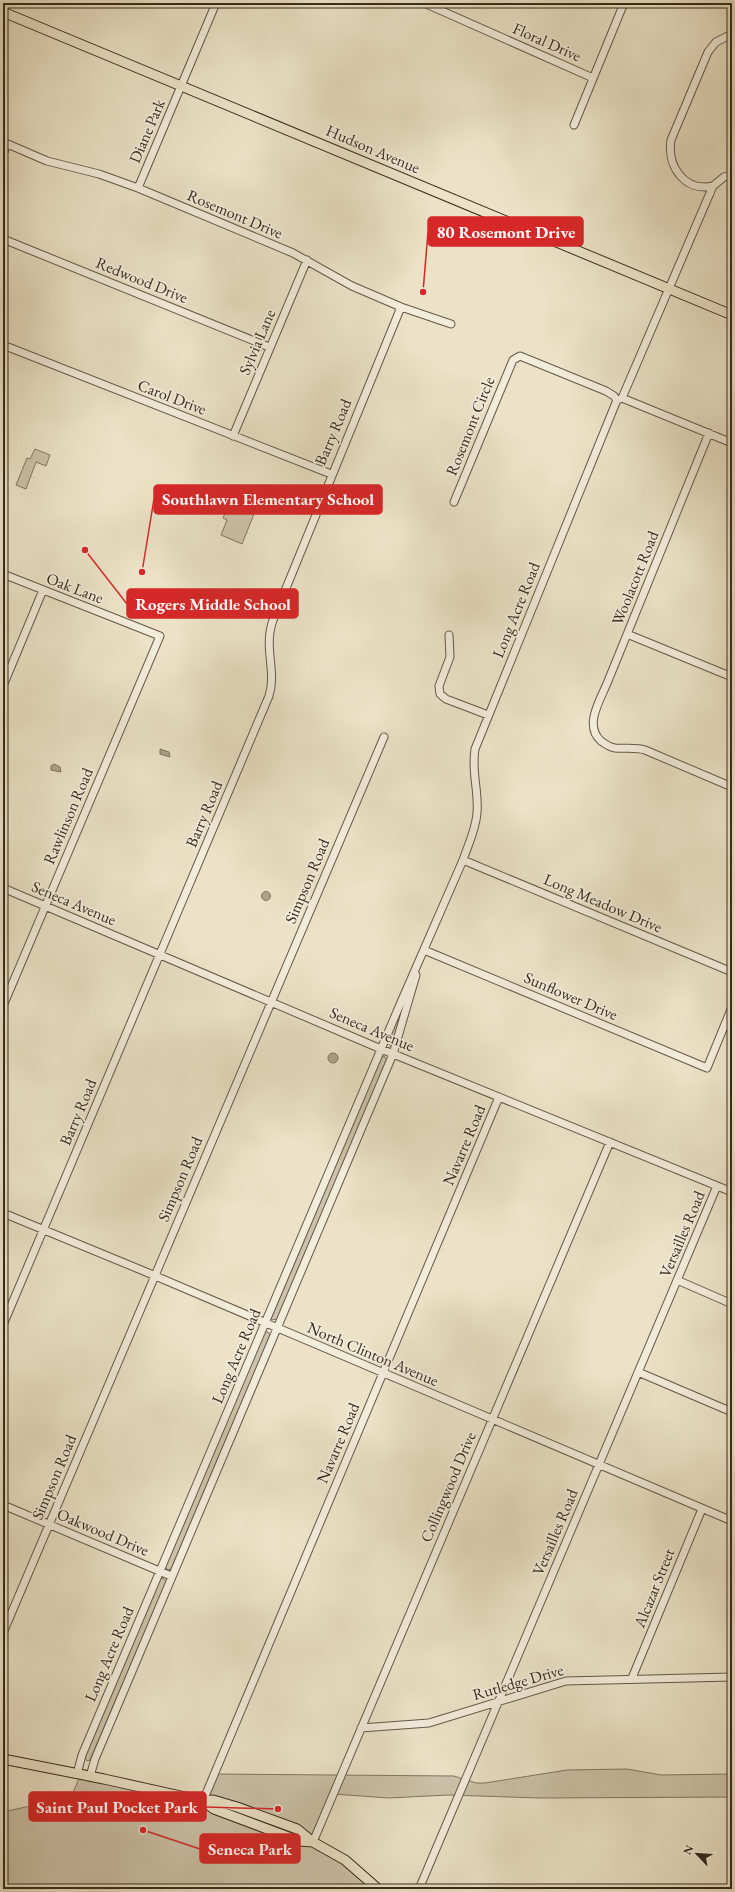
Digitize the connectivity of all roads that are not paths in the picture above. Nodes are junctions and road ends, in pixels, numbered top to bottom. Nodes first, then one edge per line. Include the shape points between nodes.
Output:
1 (216, 3) edge
2 (424, 3) edge
3 (624, 3) edge
4 (3, 12) edge
5 (732, 34) edge
6 (593, 78) junction
7 (181, 85) junction
8 (574, 125) dead end
9 (5, 143) edge
10 (3, 154) edge
11 (732, 175) edge
12 (712, 186) junction
13 (138, 188) junction
14 (3, 238) edge
15 (307, 260) junction
16 (669, 289) junction
17 (400, 307) junction
18 (732, 315) edge
19 (452, 324) dead end
20 (3, 345) edge
21 (270, 347) junction
22 (620, 399) junction
23 (709, 433) junction
24 (233, 436) junction
25 (732, 443) edge
26 (331, 474) junction
27 (454, 502) dead end
28 (3, 574) edge
29 (43, 590) junction
30 (627, 634) junction
31 (449, 635) dead end
32 (160, 636) joint
33 (732, 677) edge
34 (3, 686) edge
35 (488, 715) junction
36 (384, 736) dead end
37 (732, 787) edge
38 (463, 860) junction
39 (3, 888) edge
40 (45, 906) junction
41 (424, 950) junction
42 (159, 955) junction
43 (732, 972) edge
44 (271, 1002) junction
45 (3, 1006) edge
46 (732, 1007) edge
47 (387, 1051) junction
48 (499, 1097) junction
49 (610, 1142) junction
50 (717, 1186) junction
51 (732, 1192) edge
52 (3, 1213) edge
53 (44, 1230) junction
54 (154, 1275) junction
55 (677, 1280) junction
56 (732, 1304) edge
57 (264, 1323) junction
58 (3, 1325) edge
59 (276, 1328) junction
60 (638, 1372) junction
61 (382, 1373) junction
62 (732, 1412) edge
63 (492, 1420) junction
64 (598, 1465) junction
65 (3, 1505) edge
66 (702, 1509) junction
67 (732, 1521) edge
68 (49, 1525) junction
69 (159, 1571) junction
70 (171, 1576) junction
71 (3, 1633) edge
72 (732, 1677) edge
73 (632, 1678) junction
74 (500, 1701) junction
75 (361, 1728) junction
76 (3, 1759) edge
77 (83, 1775) junction
78 (203, 1801) junction
79 (313, 1842) junction
80 (378, 1889) edge
81 (419, 1889) edge

1 - 7 street, Diane Park
2 - 6 street, Floral Drive
3 - 6 street
4 - 7 main road, Hudson Avenue
5 - 12 street via 716,42 708,52 671,140 670,155 675,171 694,185
6 - 8 street
7 - 13 street, Diane Park
7 - 16 main road, Hudson Avenue
9 - 10 street
9 - 13 street, Rosemont Drive via 47,161 99,174
11 - 12 street via 724,177
12 - 16 street, Long Acre Road
13 - 15 street, Rosemont Drive
14 - 21 street, Redwood Drive
15 - 17 street, Rosemont Drive via 352,286
15 - 21 street, Sylvia Lane
16 - 18 main road, Hudson Avenue
16 - 22 street, Long Acre Road
17 - 19 street, Rosemont Drive
17 - 26 street, Barry Road
20 - 24 street, Carol Drive
21 - 24 street, Sylvia Lane
22 - 23 street
22 - 27 street, Rosemont Circle via 520,356 513,360
22 - 35 street, Long Acre Road
23 - 25 street
23 - 30 street, Woolacott Road
24 - 26 street, Carol Drive
26 - 42 street, Barry Road via 270,627 268,651 272,682 269,696
28 - 29 street, Oak Lane
29 - 32 street, Oak Lane
29 - 34 street
30 - 33 street
30 - 37 street, Woolacott Road via 595,713 592,725 595,735 609,746 641,748
31 - 35 street via 450,657 439,686 440,694 446,699
32 - 40 street, Rawlinson Road
35 - 38 street, Long Acre Road via 473,758 478,812
36 - 44 street, Simpson Road
38 - 41 street, Long Acre Road
38 - 43 street, Long Meadow Drive
39 - 40 street, Seneca Avenue
40 - 42 street, Seneca Avenue
40 - 45 street, Rawlinson Road
41 - 46 street, Sunflower Drive via 707,1068
41 - 47 street, Long Acre Road
41 - 47 street, Long Acre Road
42 - 44 street, Seneca Avenue
42 - 53 street, Barry Road
44 - 47 street, Seneca Avenue
44 - 54 street, Simpson Road
47 - 48 street, Seneca Avenue
47 - 57 street, Long Acre Road
47 - 59 street, Long Acre Road
48 - 49 street, Seneca Avenue
48 - 61 street, Navarre Road
49 - 50 street, Seneca Avenue
49 - 63 street, Collingwood Drive
50 - 51 street, Seneca Avenue
50 - 55 street, Versailles Road
52 - 53 street, North Clinton Avenue
53 - 54 street, North Clinton Avenue
53 - 58 street, Barry Road
54 - 57 street, North Clinton Avenue
54 - 68 street, Simpson Road
55 - 56 street
55 - 60 street, Versailles Road
57 - 59 street, North Clinton Avenue
57 - 69 street, Long Acre Road
59 - 61 street, North Clinton Avenue
59 - 70 street, Long Acre Road
60 - 62 street
60 - 64 street, Versailles Road
61 - 63 street, North Clinton Avenue
61 - 78 street, Navarre Road
63 - 64 street, North Clinton Avenue
63 - 75 street, Collingwood Drive
64 - 66 street, North Clinton Avenue
64 - 74 street, Versailles Road
65 - 68 street, Oakwood Drive
66 - 67 street, North Clinton Avenue
66 - 73 street, Alcazar Street
68 - 69 street, Oakwood Drive
68 - 71 street, Simpson Road
69 - 70 street, Oakwood Drive
69 - 77 street, Long Acre Road via 82,1755
70 - 77 street, Long Acre Road via 94,1759
72 - 73 street, Rutledge Drive
73 - 74 street, Rutledge Drive via 566,1681
74 - 75 street, Rutledge Drive via 429,1723
74 - 81 street, Versailles Road
75 - 79 street, Collingwood Drive
76 - 77 main road
77 - 78 main road
78 - 79 main road via 214,1809 299,1841
79 - 80 main road via 345,1860

